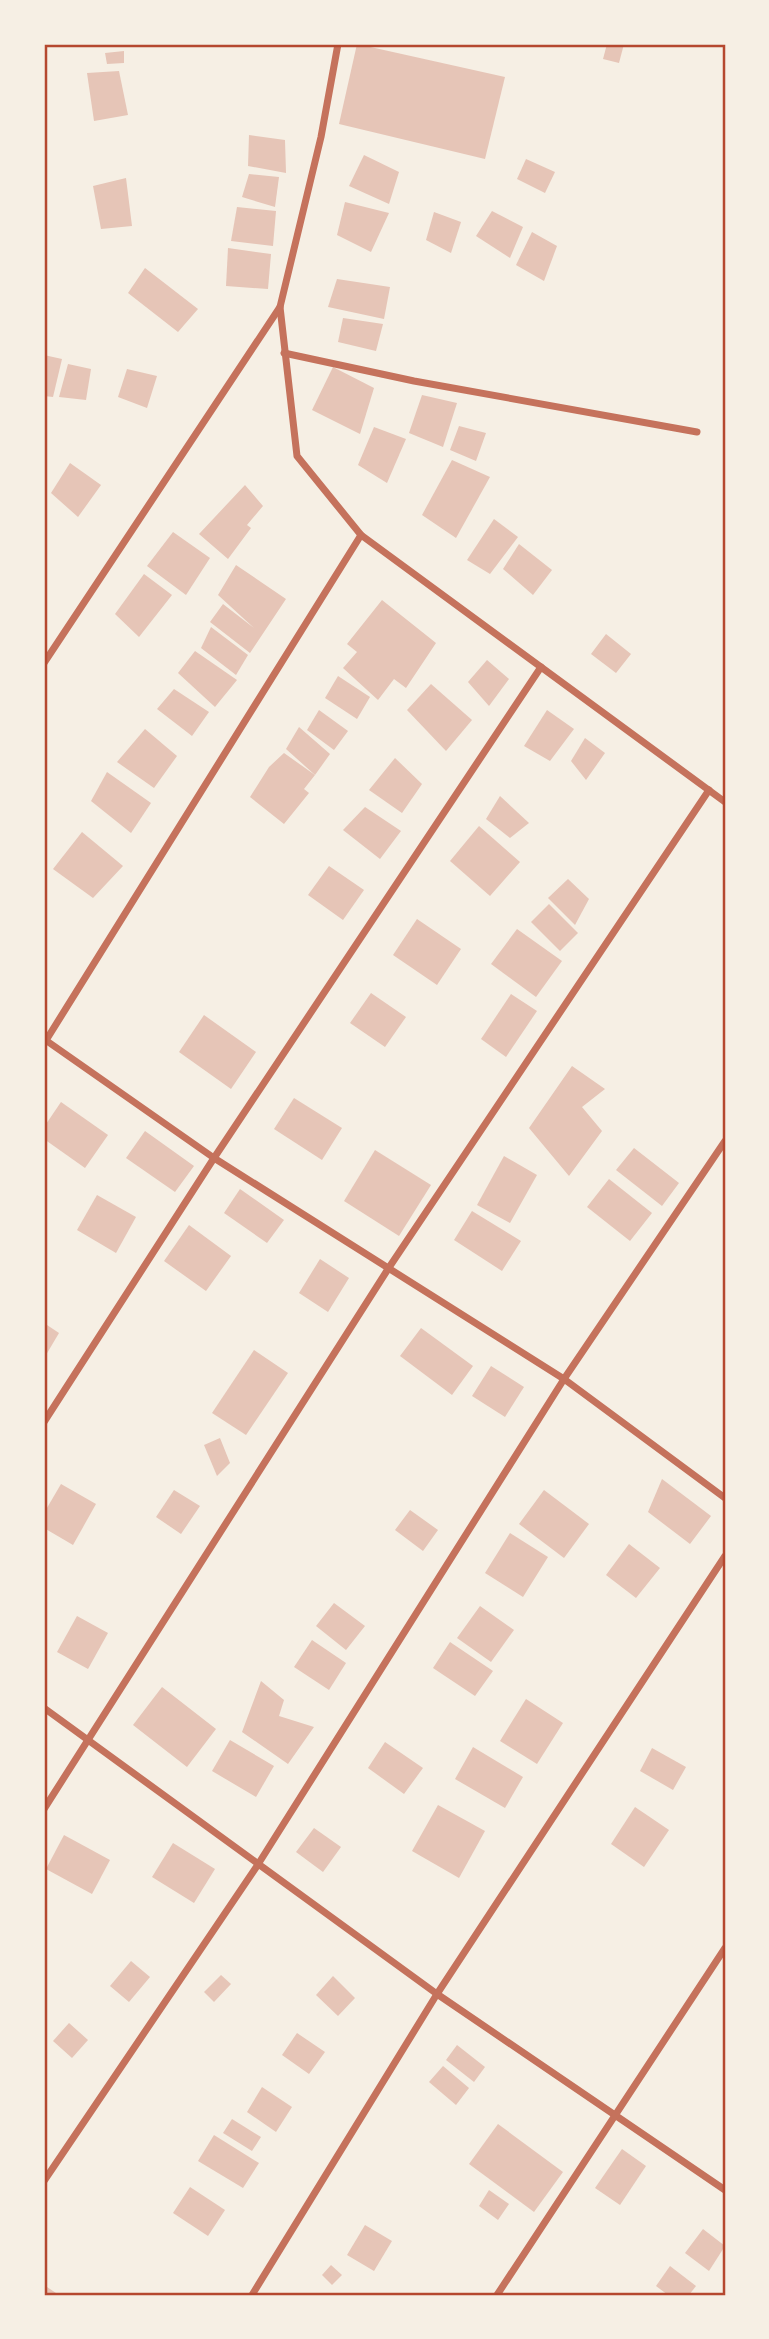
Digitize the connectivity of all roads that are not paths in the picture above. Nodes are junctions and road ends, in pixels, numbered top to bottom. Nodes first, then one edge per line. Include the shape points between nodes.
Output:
1 (338, 44) edge
2 (280, 307) junction
3 (284, 353) junction
4 (697, 432) dead end
5 (361, 535) junction
6 (44, 663) edge
7 (541, 667) junction
8 (709, 790) junction
9 (725, 802) edge
10 (45, 1041) edge
11 (725, 1141) edge
12 (214, 1158) junction
13 (388, 1269) junction
14 (564, 1379) junction
15 (44, 1423) edge
16 (725, 1498) edge
17 (725, 1556) edge
18 (44, 1708) edge
19 (90, 1740) junction
20 (44, 1809) edge
21 (257, 1866) junction
22 (725, 1948) edge
23 (437, 1994) junction
24 (615, 2115) junction
25 (44, 2181) edge
26 (725, 2190) edge
27 (252, 2295) edge
28 (497, 2295) edge

1 - 2 street
2 - 3 street
2 - 6 street
3 - 4 street
3 - 5 street via 297,456
5 - 7 street
5 - 10 street
7 - 8 street
7 - 12 street
8 - 9 street
8 - 13 street
10 - 12 street
11 - 14 street
12 - 13 street
12 - 15 street
13 - 14 street
13 - 19 street
14 - 16 street
14 - 21 street
17 - 23 street
18 - 19 street
19 - 20 street
19 - 21 street
21 - 23 street
21 - 25 street
22 - 24 street
23 - 24 street
23 - 27 street
24 - 26 street
24 - 28 street

